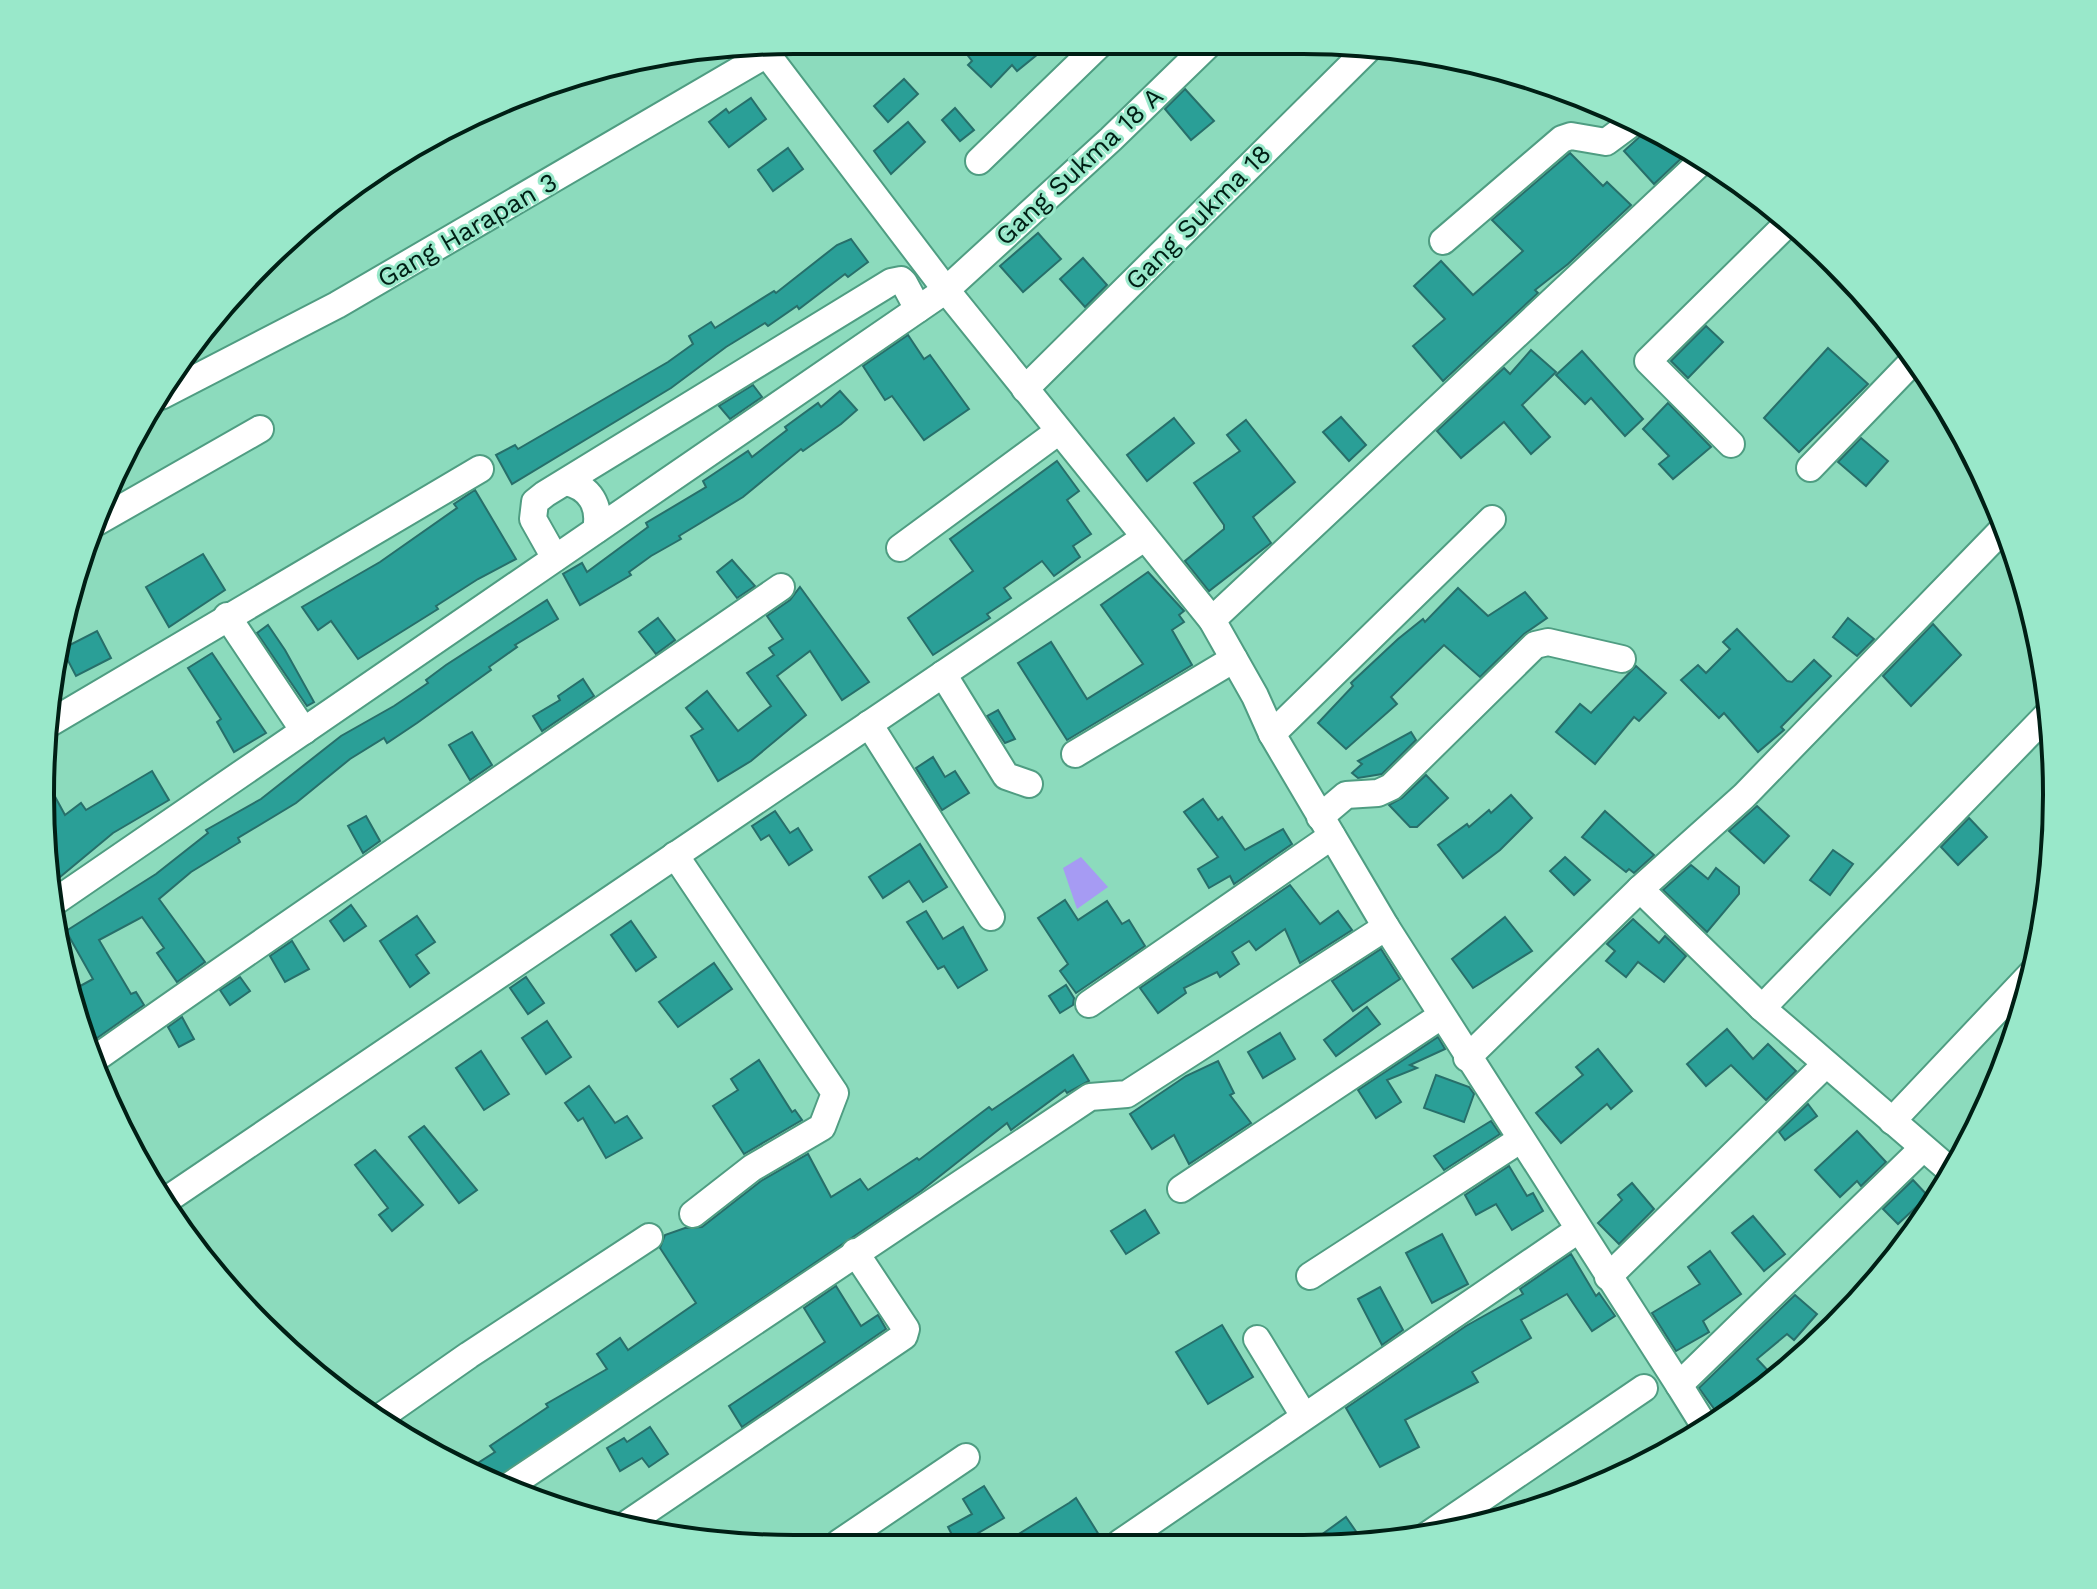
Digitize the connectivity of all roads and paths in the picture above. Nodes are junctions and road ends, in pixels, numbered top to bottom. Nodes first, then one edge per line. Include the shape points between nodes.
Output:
1 (1090, 54) edge
2 (1199, 54) edge
3 (768, 55) edge
4 (755, 56) edge
5 (1360, 57) edge
6 (1625, 128) edge
7 (979, 161) dead end
8 (1695, 167) edge
9 (1781, 230) edge
10 (1443, 241) dead end
11 (946, 290) junction
12 (918, 309) junction
13 (1907, 367) edge
14 (176, 388) edge
15 (1025, 389) junction
16 (260, 429) dead end
17 (1059, 431) junction
18 (1731, 444) dead end
19 (1810, 468) dead end
20 (480, 469) dead end
21 (566, 482) junction
22 (108, 516) edge
23 (1492, 519) dead end
24 (596, 530) junction
25 (1996, 536) edge
26 (1144, 538) junction
27 (900, 548) dead end
28 (555, 558) junction
29 (781, 587) dead end
30 (227, 616) junction
31 (1212, 620) junction
32 (1234, 659) junction
33 (1622, 659) dead end
34 (943, 674) junction
35 (58, 718) edge
36 (2039, 723) edge
37 (869, 724) junction
38 (304, 731) junction
39 (1272, 734) junction
40 (1075, 754) dead end
41 (1029, 784) dead end
42 (1326, 826) junction
43 (675, 855) junction
44 (1640, 889) junction
45 (61, 897) edge
46 (991, 917) dead end
47 (1386, 927) junction
48 (2017, 989) edge
49 (1089, 1004) dead end
50 (1762, 1008) junction
51 (1441, 1016) junction
52 (101, 1055) edge
53 (1467, 1058) junction
54 (1826, 1064) junction
55 (1892, 1121) junction
56 (1520, 1140) junction
57 (1922, 1149) junction
58 (1944, 1166) edge
59 (1181, 1189) dead end
60 (173, 1196) edge
61 (693, 1214) dead end
62 (1578, 1230) junction
63 (649, 1237) dead end
64 (855, 1252) junction
65 (1310, 1276) dead end
66 (1608, 1277) junction
67 (1257, 1339) dead end
68 (1679, 1385) junction
69 (1644, 1388) dead end
70 (387, 1412) edge
71 (1304, 1416) junction
72 (1700, 1419) edge
73 (966, 1457) dead end
74 (516, 1481) edge
75 (636, 1518) edge
76 (1449, 1520) edge
77 (851, 1535) edge
78 (1132, 1535) edge

1 - 7 street
2 - 11 street, Gang Sukma 18 A
3 - 11 street
4 - 14 street, Gang Harapan 3 via 337,305
5 - 15 street, Gang Sukma 18
6 - 10 street via 1606,142 1562,139
8 - 31 street
9 - 18 street via 1648,361
11 - 12 street, Gang Sukma 18 A
11 - 15 street
12 - 21 street via 904,283 891,282
12 - 24 street, Gang Sukma 18 A
13 - 19 street
15 - 17 street
16 - 22 street
17 - 26 street
17 - 27 street
20 - 30 street
21 - 24 street via 577,484 593,499
21 - 28 street via 545,494 534,510 533,519
23 - 39 street
24 - 28 street
25 - 44 street via 1744,796
26 - 31 street
26 - 34 street
28 - 38 street
29 - 52 street
30 - 35 street
30 - 38 street
31 - 32 street
32 - 39 street
32 - 40 street
33 - 42 street via 1548,642 1535,645 1391,787 1346,795
34 - 37 street
34 - 41 street via 1006,776
36 - 50 street
37 - 43 street
37 - 46 street
38 - 45 street
39 - 42 street
42 - 47 street
42 - 49 street
43 - 60 street
43 - 61 street via 835,1093 822,1127 752,1168
44 - 50 street
44 - 53 street
47 - 51 street
47 - 64 street via 1127,1094 1090,1097
48 - 55 street
50 - 54 street
51 - 53 street
51 - 59 street
53 - 56 street
54 - 55 street
54 - 66 street
55 - 57 street
56 - 62 street
56 - 65 street
57 - 58 street
57 - 68 street
62 - 66 street
62 - 71 street
63 - 70 street
64 - 74 street
64 - 75 street via 906,1329 904,1336
66 - 68 street
67 - 71 street
68 - 72 street
69 - 76 street
71 - 78 street
73 - 77 street

